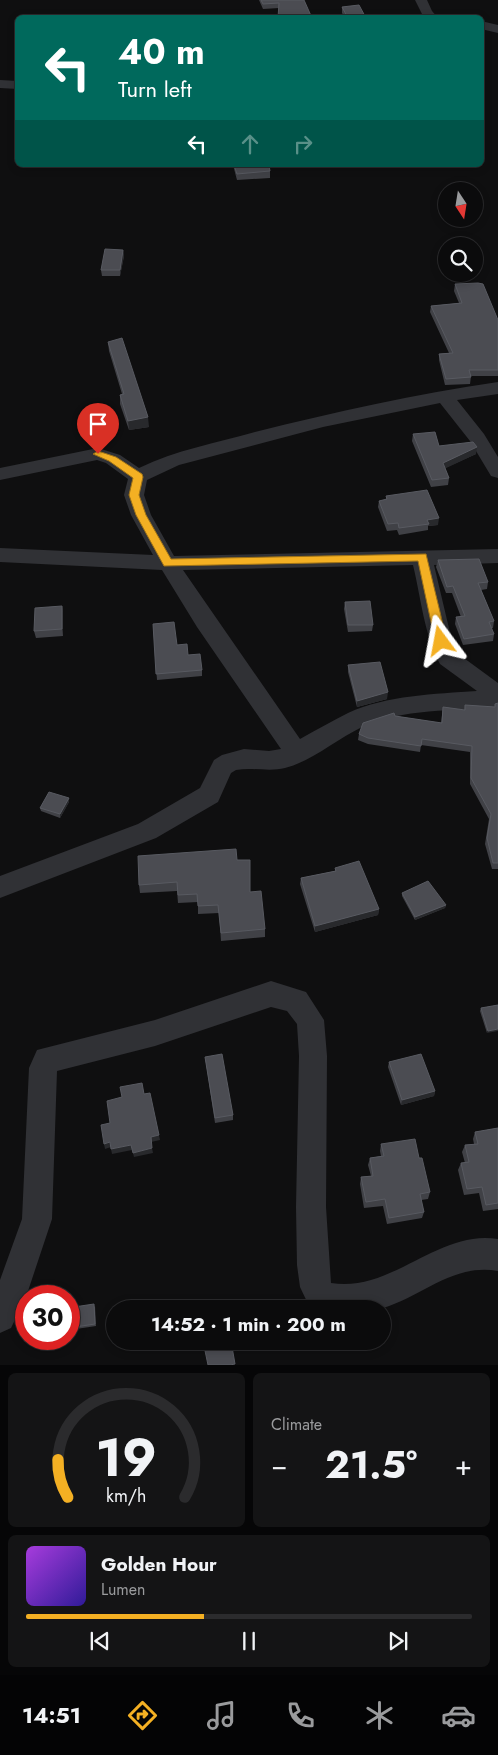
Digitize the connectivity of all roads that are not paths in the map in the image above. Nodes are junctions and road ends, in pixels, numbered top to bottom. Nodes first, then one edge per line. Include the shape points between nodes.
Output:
1 (421, 0) edge
2 (428, 15) edge
3 (484, 26) edge
4 (498, 28) edge
5 (0, 84) edge
6 (15, 85) edge
7 (498, 388) edge
8 (444, 396) junction
9 (498, 472) edge
10 (0, 474) edge
11 (138, 477) junction
12 (0, 555) edge
13 (498, 556) edge
14 (422, 557) junction
15 (168, 563) junction
16 (498, 697) edge
17 (297, 753) junction
18 (0, 887) edge
19 (498, 1254) edge
20 (3, 1303) edge

1 - 2 street
3 - 4 street
5 - 6 street
7 - 8 street
8 - 9 street via 477,438
8 - 11 street via 323,420 172,460
10 - 11 street via 98,454 113,459
11 - 15 street via 134,495 141,515
12 - 15 street
13 - 14 street
14 - 15 street
14 - 16 street via 441,641 448,658
15 - 17 street
16 - 17 street via 430,703 382,712 358,719
17 - 18 street via 284,758 230,762 222,768 209,795 147,831
19 - 20 street via 476,1252 439,1264 406,1284 382,1292 337,1302 321,1297 313,1265 313,1056 310,1020 296,1001 271,994 155,1033 47,1060 43,1077 37,1219

